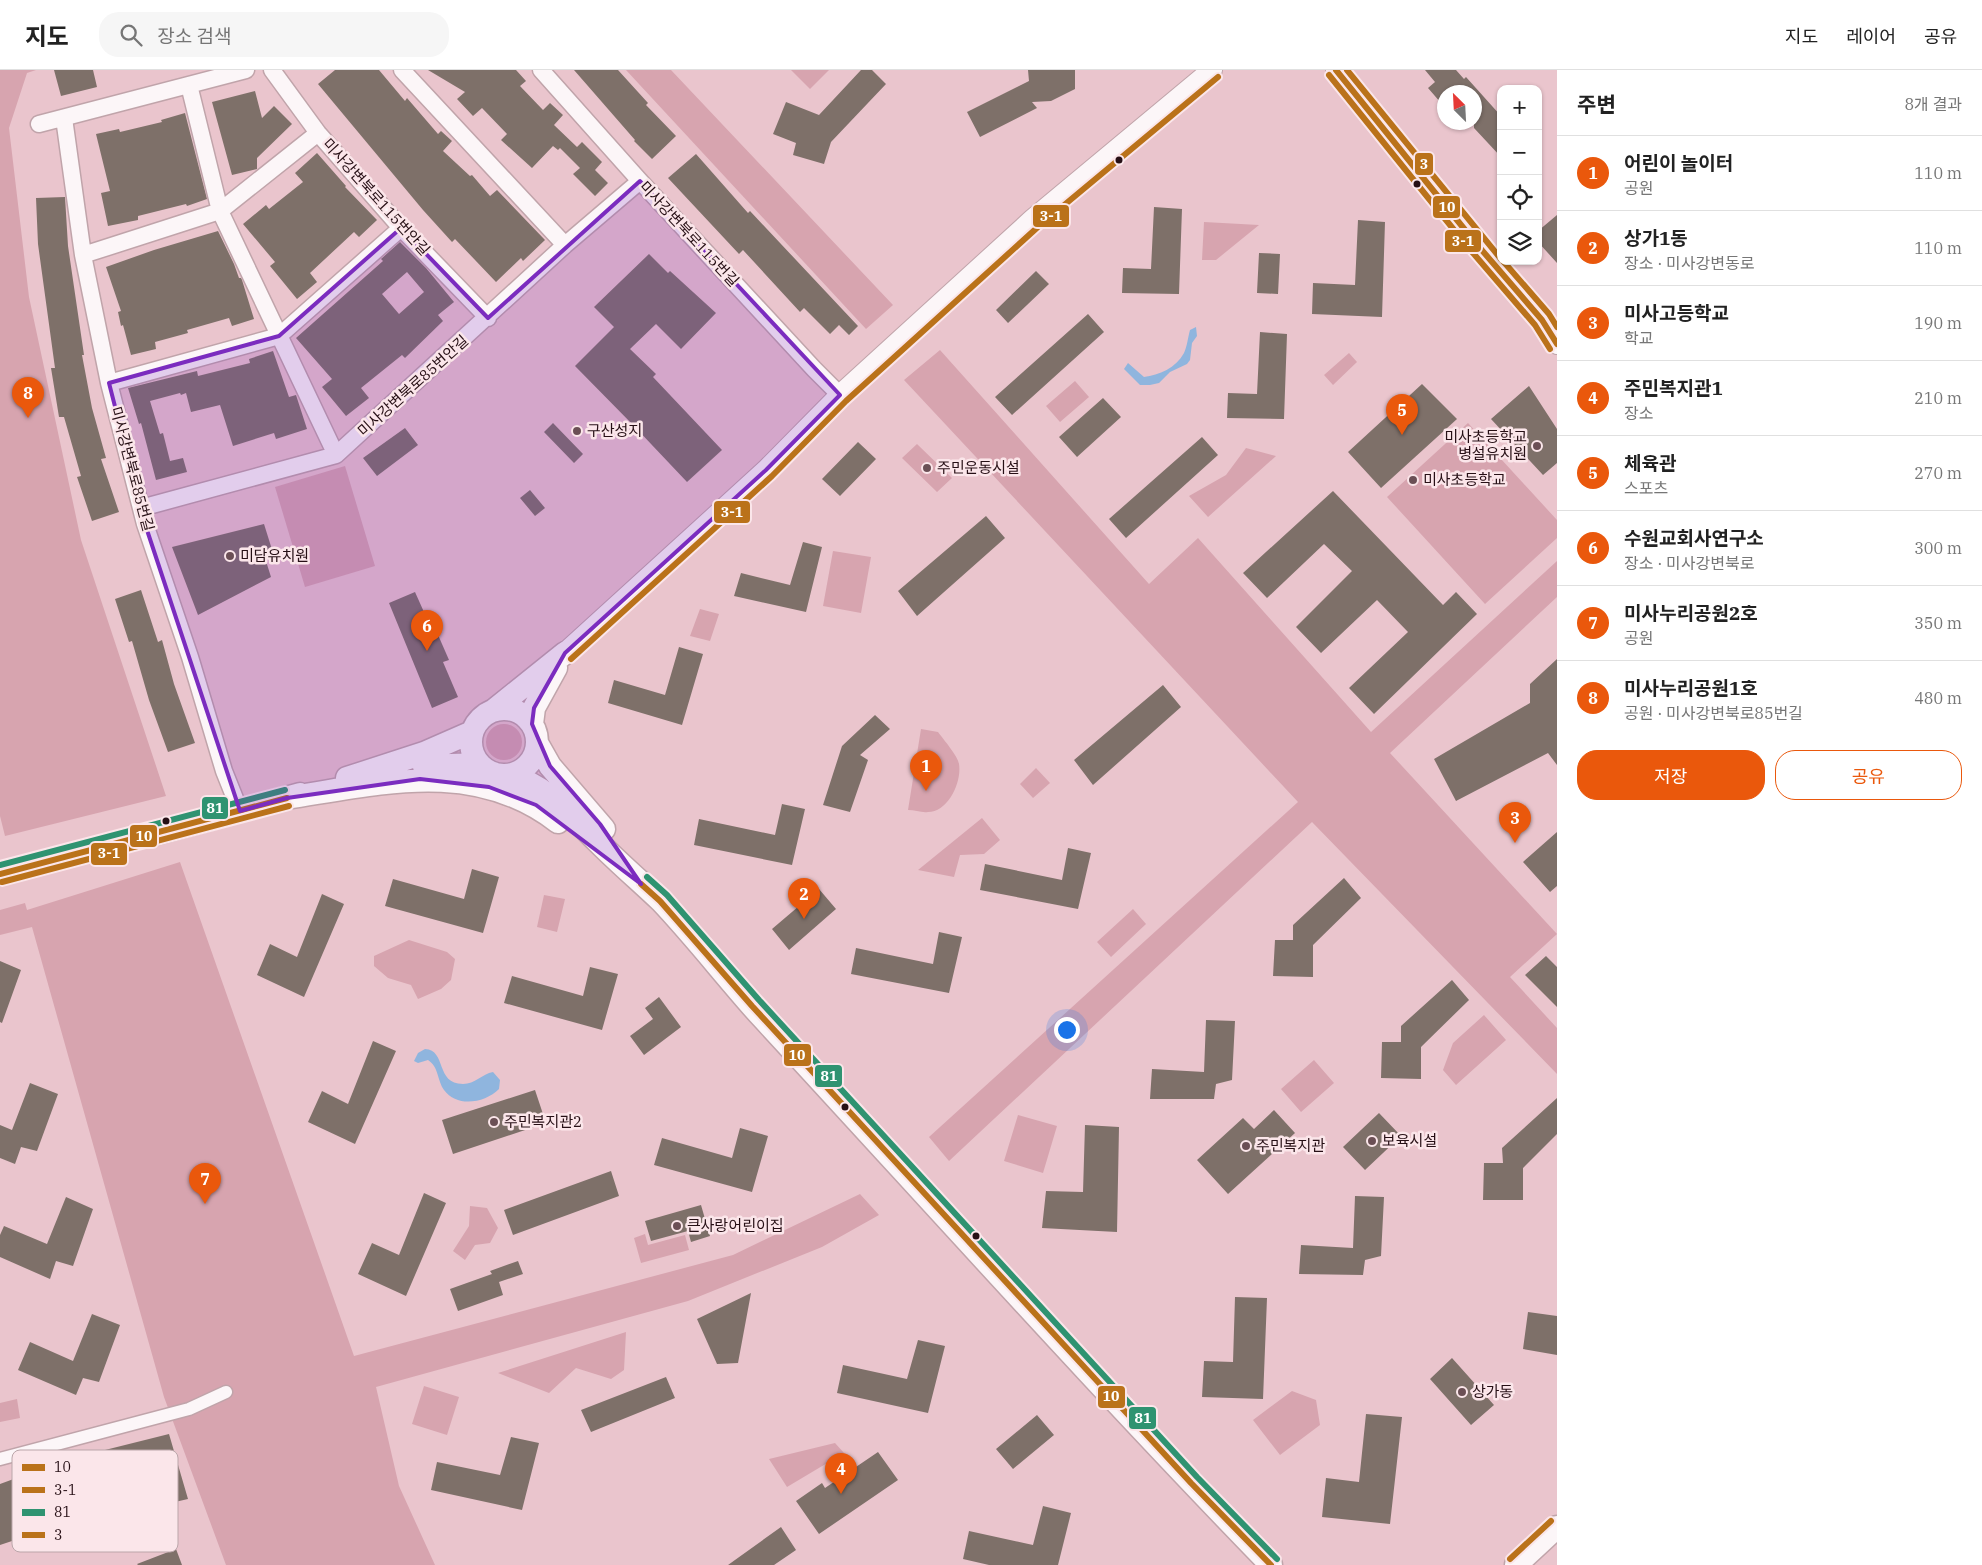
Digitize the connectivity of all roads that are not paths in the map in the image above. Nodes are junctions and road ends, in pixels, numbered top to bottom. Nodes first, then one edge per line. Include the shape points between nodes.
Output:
1 (246, 70) edge
2 (272, 70) edge
3 (402, 70) edge
4 (542, 70) edge
5 (1212, 70) edge
6 (1336, 70) edge
7 (189, 85) junction
8 (64, 118) junction
9 (40, 124) dead end
10 (318, 133) junction
11 (640, 181) junction
12 (220, 211) junction
13 (402, 228) junction
14 (566, 245) junction
15 (83, 254) junction
16 (488, 318) junction
17 (279, 336) junction
18 (1557, 344) edge
19 (109, 383) junction
20 (840, 395) junction
21 (336, 455) junction
22 (141, 508) junction
23 (565, 653) junction
24 (494, 710) junction
25 (472, 732) junction
26 (534, 734) junction
27 (479, 764) junction
28 (510, 774) junction
29 (353, 776) junction
30 (287, 798) junction
31 (240, 811) junction
32 (151, 835) tunnel mouth
33 (52, 860) tunnel mouth
34 (0, 874) edge
35 (641, 884) junction
36 (226, 1392) dead end
37 (33, 1450) edge
38 (1557, 1527) edge
39 (1271, 1565) edge
40 (1516, 1565) edge

1 - 7 street
2 - 10 street, 미사강변북로115번안길
3 - 14 street
4 - 11 street, 미사강변북로115번길
5 - 20 street via 1033,219
6 - 18 street via 1542,320
7 - 8 street
7 - 12 street
8 - 9 street
8 - 15 street, 미사강변북로85번길
10 - 12 street
10 - 13 street, 미사강변북로115번안길
11 - 14 street, 미사강변북로85번안길
11 - 20 street, 미사강변북로115번길
12 - 15 street
12 - 17 street
13 - 16 street, 미사강변북로115번안길
13 - 17 street
14 - 16 street, 미사강변북로85번안길
15 - 19 street, 미사강변북로85번길
16 - 21 street, 미사강변북로85번안길
17 - 19 street
17 - 21 street
19 - 22 street, 미사강변북로85번길
20 - 23 street via 766,470
21 - 22 street, 미사강변북로85번안길
22 - 31 street, 미사강변북로85번길 via 224,771
23 - 24 main road
23 - 26 main road via 534,708
24 - 25 main road via 477,722
24 - 26 main road via 505,709 525,716
25 - 27 main road via 473,754
25 - 29 main road
26 - 28 main road via 535,754 529,764
26 - 35 main road via 550,766 600,824
27 - 28 main road via 488,771
27 - 29 main road via 429,765
28 - 35 main road via 533,784 556,801
29 - 30 main road
30 - 31 main road
30 - 35 main road via 420,779 489,787 536,805
31 - 32 main road
33 - 34 main road
35 - 39 main road via 660,900 752,1006
36 - 37 street via 189,1408
38 - 40 main road

